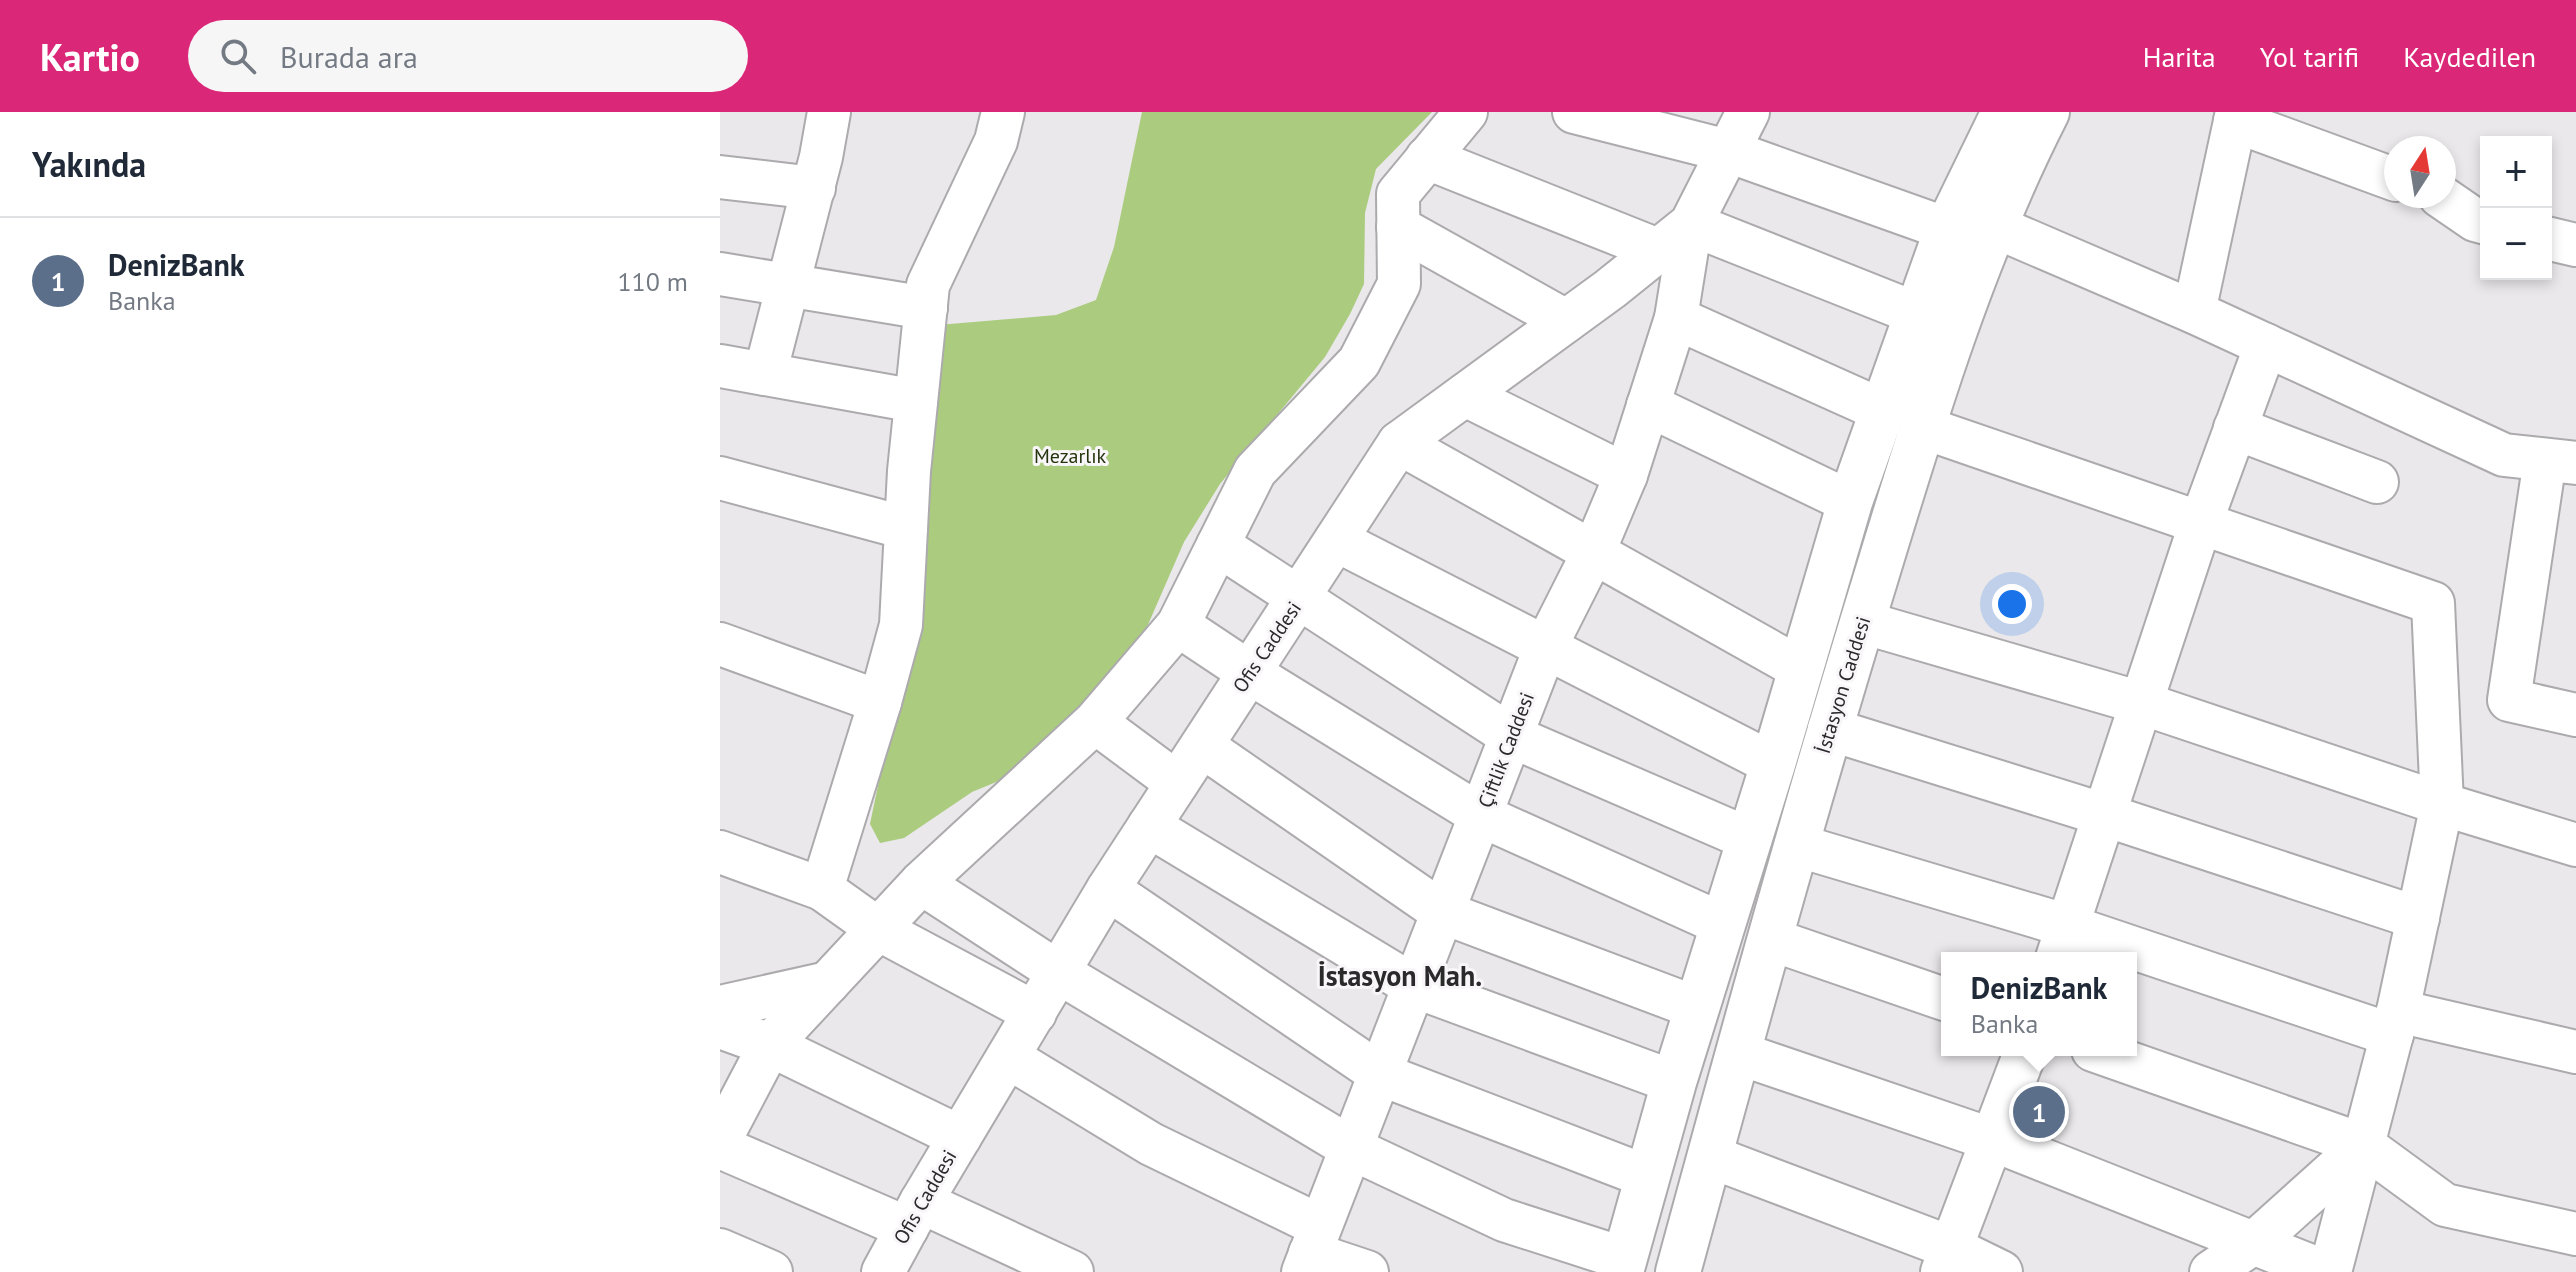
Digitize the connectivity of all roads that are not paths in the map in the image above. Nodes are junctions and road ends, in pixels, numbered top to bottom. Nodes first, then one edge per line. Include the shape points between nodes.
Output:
1 (829, 112) edge
2 (1003, 112) edge
3 (1466, 112) edge
4 (1574, 112) edge
5 (1748, 112) edge
6 (2004, 112) edge
7 (2047, 112) edge
8 (2236, 116) edge
9 (1728, 151) junction
10 (1427, 158) junction
11 (2384, 175) edge
12 (720, 177) edge
13 (814, 188) junction
14 (2456, 207) edge
15 (2480, 221) edge
16 (1691, 224) junction
17 (1398, 227) junction
18 (1996, 227) junction
19 (1947, 229) junction
20 (2552, 239) edge
21 (2576, 245) edge
22 (1658, 250) junction
23 (720, 274) edge
24 (788, 285) junction
25 (926, 308) junction
26 (2194, 312) junction
27 (1915, 313) junction
28 (1676, 318) junction
29 (1566, 321) junction
30 (2266, 345) junction
31 (720, 366) edge
32 (765, 374) junction
33 (1465, 395) junction
34 (916, 401) junction
35 (1648, 405) junction
36 (1881, 410) junction
37 (1922, 427) junction
38 (2235, 428) junction
39 (1399, 443) junction
40 (2561, 462) edge
41 (1626, 475) junction
42 (720, 478) edge
43 (2377, 482) dead end
44 (1850, 502) junction
45 (2200, 525) junction
46 (906, 528) junction
47 (1336, 540) junction
48 (1218, 545) junction
49 (1594, 551) junction
50 (1299, 598) junction
51 (1862, 622) junction
52 (1178, 625) junction
53 (720, 644) edge
54 (1546, 646) junction
55 (1801, 669) junction
56 (1250, 673) junction
57 (880, 702) junction
58 (2141, 703) junction
59 (2576, 715) edge
60 (1095, 722) junction
61 (1829, 729) junction
62 (1511, 736) junction
63 (1202, 746) junction
64 (1773, 764) junction
65 (1177, 783) junction
66 (2442, 804) junction
67 (1480, 815) junction
68 (2105, 815) junction
69 (1149, 826) junction
70 (1749, 839) junction
71 (1796, 845) junction
72 (2576, 845) edge
73 (720, 852) edge
74 (921, 883) junction
75 (822, 889) junction
76 (1108, 889) junction
77 (1442, 912) junction
78 (2418, 918) junction
79 (1722, 924) junction
80 (878, 929) junction
81 (1770, 939) junction
82 (2063, 942) edge
83 (2104, 952) edge
84 (2137, 960) edge
85 (1058, 972) junction
86 (828, 983) junction
87 (1414, 986) junction
88 (1941, 998) edge
89 (720, 1007) edge
90 (1697, 1008) junction
91 (1035, 1013) junction
92 (2395, 1023) junction
93 (720, 1027) edge
94 (770, 1045) junction
95 (2576, 1052) edge
96 (1738, 1053) junction
97 (2024, 1056) edge
98 (2110, 1056) edge
99 (1008, 1057) junction
100 (1380, 1074) junction
101 (1674, 1082) junction
102 (960, 1137) junction
103 (720, 1140) edge
104 (1993, 1140) junction
105 (2363, 1145) junction
106 (720, 1147) edge
107 (1351, 1148) junction
108 (1709, 1156) junction
109 (1648, 1177) junction
110 (914, 1215) junction
111 (2576, 1234) edge
112 (2255, 1242) junction
113 (720, 1250) edge
114 (1311, 1251) edge
115 (1947, 1260) edge
116 (1623, 1266) edge
117 (771, 1272) edge
118 (883, 1272) edge
119 (1072, 1272) edge
120 (1367, 1272) edge
121 (1678, 1272) edge
122 (2001, 1272) edge
123 (2211, 1272) edge
124 (2328, 1272) edge

1 - 13 street
2 - 25 street via 996,141 928,285
3 - 10 street
4 - 9 street
5 - 9 street, Ofis Caddesi
6 - 19 main road
7 - 18 main road, İstasyon Caddesi
8 - 11 street
8 - 26 street
9 - 16 street, Ofis Caddesi
9 - 19 street
10 - 17 street via 1398,194
10 - 22 street
12 - 13 street
13 - 24 street
14 - 15 street
16 - 22 street, Ofis Caddesi
16 - 27 street
16 - 28 street, Çiftlik Caddesi
17 - 29 street
17 - 48 street via 1399,284 1359,362 1255,471
18 - 26 street
18 - 37 main road, İstasyon Caddesi
19 - 27 main road
20 - 21 street
22 - 29 street, Ofis Caddesi
23 - 24 street
24 - 25 street
24 - 32 street
25 - 34 street
26 - 30 street
27 - 36 main road
28 - 35 street, Çiftlik Caddesi
28 - 36 street
29 - 33 street, Ofis Caddesi
30 - 38 street
30 - 40 street via 2504,455
31 - 32 street
32 - 34 street
33 - 39 street, Ofis Caddesi
33 - 41 street
34 - 46 street
35 - 41 street, Çiftlik Caddesi
35 - 44 street
36 - 44 main road
37 - 45 street
37 - 51 main road, İstasyon Caddesi
38 - 43 street
38 - 45 street
39 - 47 street, Ofis Caddesi
39 - 49 street
40 - 59 street via 2509,700
41 - 49 street, Çiftlik Caddesi
42 - 46 street
44 - 55 main road
45 - 58 street
45 - 66 street via 2433,603
46 - 57 street via 901,625
47 - 50 street, Ofis Caddesi
47 - 54 street
48 - 50 street
48 - 52 street
49 - 54 street, Çiftlik Caddesi
49 - 55 street
50 - 56 street, Ofis Caddesi
50 - 62 street
51 - 58 street
51 - 61 main road, İstasyon Caddesi
52 - 56 street
52 - 60 street
53 - 57 street
54 - 62 street, Çiftlik Caddesi
54 - 64 street
55 - 64 main road
56 - 63 street, Ofis Caddesi
56 - 67 street
57 - 75 street
58 - 66 street
58 - 68 street
60 - 65 street
60 - 74 street
61 - 68 street
61 - 71 main road, İstasyon Caddesi
62 - 67 street, Çiftlik Caddesi
62 - 70 street
63 - 65 street, Ofis Caddesi
63 - 77 street
64 - 70 main road
65 - 69 street, Ofis Caddesi
66 - 72 street
66 - 78 street
67 - 77 street, Çiftlik Caddesi
67 - 79 street
68 - 78 street
68 - 82 street
69 - 76 street, Ofis Caddesi
69 - 87 street
70 - 79 main road
71 - 81 main road, İstasyon Caddesi
71 - 82 street
73 - 75 street
74 - 80 street
74 - 85 street
75 - 80 street
76 - 85 street, Ofis Caddesi
76 - 100 street
77 - 87 street, Çiftlik Caddesi
77 - 90 street
78 - 92 street
79 - 90 main road
80 - 86 street
80 - 91 street
81 - 88 street
81 - 96 main road, İstasyon Caddesi
82 - 83 street
84 - 92 street
85 - 91 street, Ofis Caddesi
85 - 107 street
86 - 89 street
86 - 94 street
87 - 100 street, Çiftlik Caddesi
87 - 101 street
90 - 101 main road
91 - 99 street, Ofis Caddesi
92 - 95 street
92 - 105 street
93 - 94 street
94 - 102 street
94 - 103 street
96 - 104 street
96 - 108 main road, İstasyon Caddesi
97 - 104 street
98 - 105 street
99 - 102 street, Ofis Caddesi
99 - 114 street
100 - 107 street, Çiftlik Caddesi
100 - 109 street
101 - 109 main road
102 - 110 street, Ofis Caddesi
104 - 112 street
104 - 115 street
105 - 111 street via 2445,1205
105 - 112 street
105 - 124 street
106 - 110 street
107 - 114 street, Çiftlik Caddesi
107 - 116 street via 1504,1220
108 - 115 street
108 - 121 main road, İstasyon Caddesi
109 - 116 main road
110 - 118 street, Ofis Caddesi
110 - 119 street
112 - 123 street
112 - 124 street
113 - 117 street
114 - 120 street
115 - 122 street

